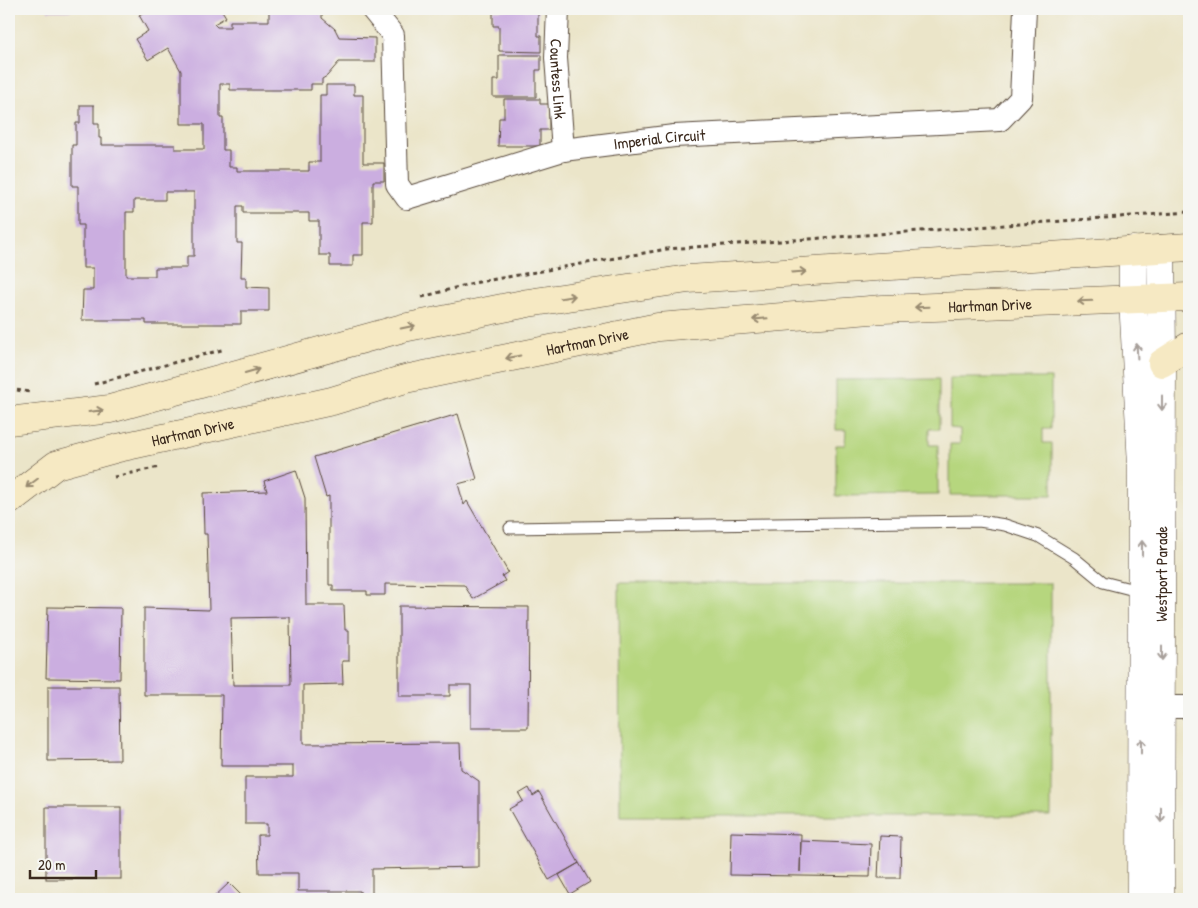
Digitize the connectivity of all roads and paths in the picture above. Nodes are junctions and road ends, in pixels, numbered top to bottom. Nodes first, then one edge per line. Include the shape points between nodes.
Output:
1 (372, 9) edge
2 (558, 9) edge
3 (1025, 9) edge
4 (564, 150) junction
5 (1189, 247) edge
6 (1161, 249) junction
7 (1133, 250) junction
8 (1189, 297) edge
9 (1162, 298) junction
10 (1133, 299) junction
11 (1189, 346) edge
12 (1162, 363) junction
13 (9, 421) edge
14 (161, 466) dead end
15 (107, 478) dead end
16 (9, 501) edge
17 (510, 528) dead end
18 (1142, 592) junction
19 (1151, 707) junction
20 (1189, 707) edge
21 (1141, 899) edge
22 (1160, 899) edge

1 - 4 street, Imperial Circuit via 393,35 397,184 407,198
2 - 4 street, Countess Link via 556,58
3 - 4 street, Imperial Circuit via 1021,98 1000,120 674,136
5 - 6 main road
6 - 7 main road
6 - 9 street, Westport Parade
7 - 10 street, Westport Parade
13 -> 7 main road via 110,409 403,328 528,303 698,278
8 - 9 main road, Hartman Drive
9 - 10 main road, Hartman Drive
9 - 12 street, Westport Parade
10 -> 16 main road, Hartman Drive via 882,309 658,327 405,379 332,400 118,448 56,466
18 -> 10 street, Westport Parade via 1142,466
11 - 12 main road
12 -> 19 street, Westport Parade
14 - 15 path
17 - 18 lane via 979,521 1006,525 1038,536 1074,558 1103,582
18 - 19 street, Westport Parade
19 - 20 street
21 -> 19 street, Westport Parade
19 -> 22 street, Westport Parade

